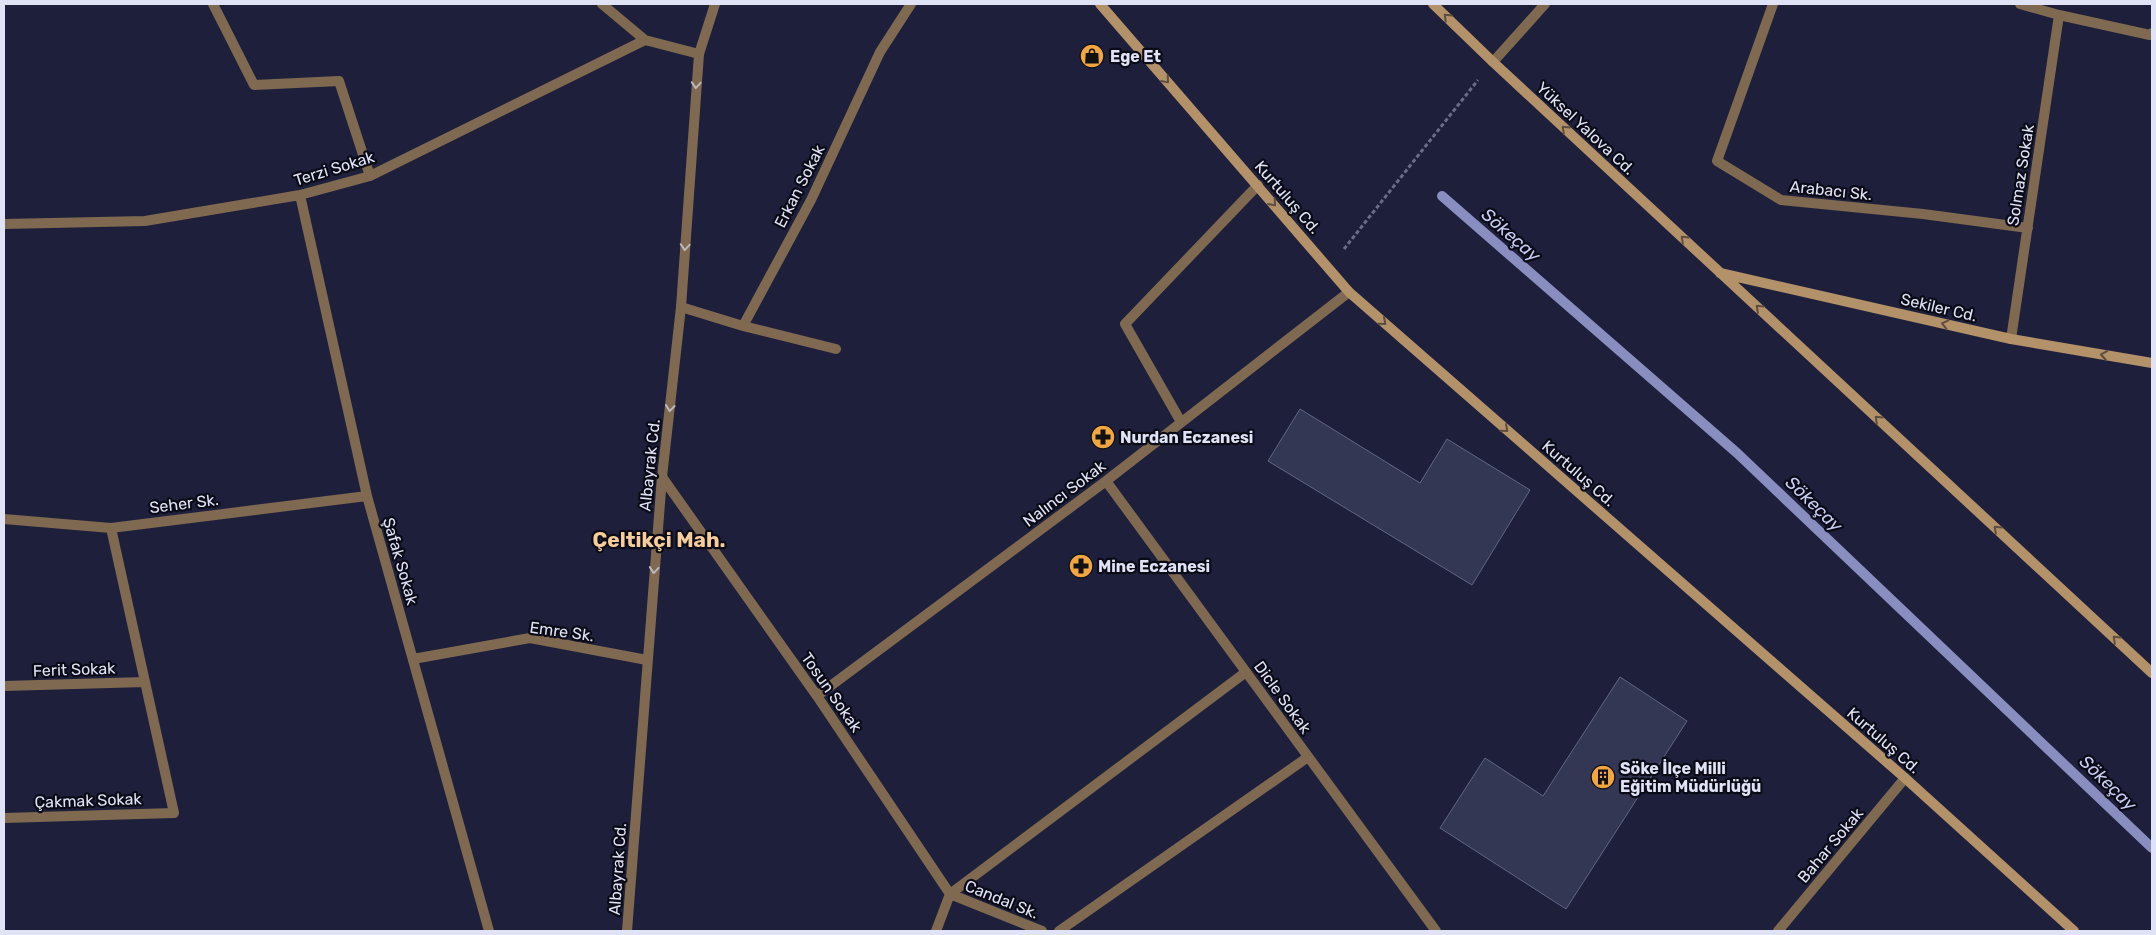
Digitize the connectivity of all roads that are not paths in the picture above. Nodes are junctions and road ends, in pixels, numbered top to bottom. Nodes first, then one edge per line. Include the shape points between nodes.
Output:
1 (213, 4) edge
2 (602, 4) edge
3 (716, 4) edge
4 (911, 4) edge
5 (1100, 4) edge
6 (1433, 4) edge
7 (1544, 4) edge
8 (1773, 4) edge
9 (2020, 4) edge
10 (2059, 15) junction
11 (2152, 33) edge
12 (646, 40) junction
13 (698, 54) junction
14 (1493, 62) junction
15 (370, 176) junction
16 (1258, 185) junction
17 (300, 195) junction
18 (4, 224) edge
19 (2028, 228) junction
20 (1720, 272) junction
21 (1349, 292) junction
22 (681, 307) junction
23 (743, 326) junction
24 (2011, 339) junction
25 (836, 349) dead end
26 (2152, 363) edge
27 (1181, 422) junction
28 (662, 477) junction
29 (1106, 481) junction
30 (367, 496) junction
31 (4, 519) edge
32 (111, 528) junction
33 (413, 659) junction
34 (647, 660) junction
35 (1246, 672) junction
36 (2152, 672) edge
37 (145, 682) junction
38 (4, 686) edge
39 (817, 696) junction
40 (1308, 757) junction
41 (1905, 778) junction
42 (4, 818) edge
43 (950, 894) junction
44 (489, 931) edge
45 (627, 931) edge
46 (936, 931) edge
47 (1042, 931) edge
48 (1059, 931) edge
49 (1436, 931) edge
50 (1778, 931) edge
51 (2074, 931) edge

1 - 15 street via 254,85 339,81
2 - 12 street
3 - 13 street, Albayrak Cd.
4 - 23 street, Erkan Sokak via 880,52 811,200
5 -> 16 main road, Kurtuluş Cd.
14 -> 6 main road, Yüksel Yalova Cd.
7 - 14 street
8 - 19 street, Arabacı Sk. via 1717,161 1781,200
9 - 10 street
10 - 11 street
10 - 19 street, Solmaz Sokak
12 - 13 street
12 - 15 street, Terzi Sokak
13 -> 22 street, Albayrak Cd.
20 -> 14 main road, Yüksel Yalova Cd.
15 - 17 street, Terzi Sokak
16 -> 21 main road, Kurtuluş Cd.
16 - 27 street via 1125,324
17 - 18 street, Terzi Sokak via 145,221
17 - 30 street, Şafak Sokak
19 - 24 street, Solmaz Sokak
24 -> 20 main road, Sekiler Cd.
36 -> 20 main road, Yüksel Yalova Cd.
21 - 27 street, Nalıncı Sokak
21 -> 41 main road, Kurtuluş Cd.
22 - 23 street
22 -> 28 street, Albayrak Cd.
23 - 25 street
26 -> 24 main road, Sekiler Cd.
27 - 29 street, Nalıncı Sokak
28 -> 34 street, Albayrak Cd.
28 - 39 street, Tosun Sokak
29 - 35 street, Dicle Sokak
29 - 39 street, Nalıncı Sokak
30 - 32 street, Seher Sk.
30 - 33 street, Şafak Sokak
31 - 32 street, Seher Sk.
32 - 37 street
33 - 34 street, Emre Sk. via 530,638
33 - 44 street, Şafak Sokak
34 - 45 street, Albayrak Cd.
35 - 40 street, Dicle Sokak
35 - 43 street
37 - 38 street, Ferit Sokak
37 - 42 street, Çakmak Sokak via 174,813
39 - 43 street, Tosun Sokak
40 - 48 street
40 - 49 street, Dicle Sokak
41 - 50 street, Bahar Sokak
41 - 51 main road, Kurtuluş Cd.
43 - 46 street
43 - 47 street, Candal Sk.

